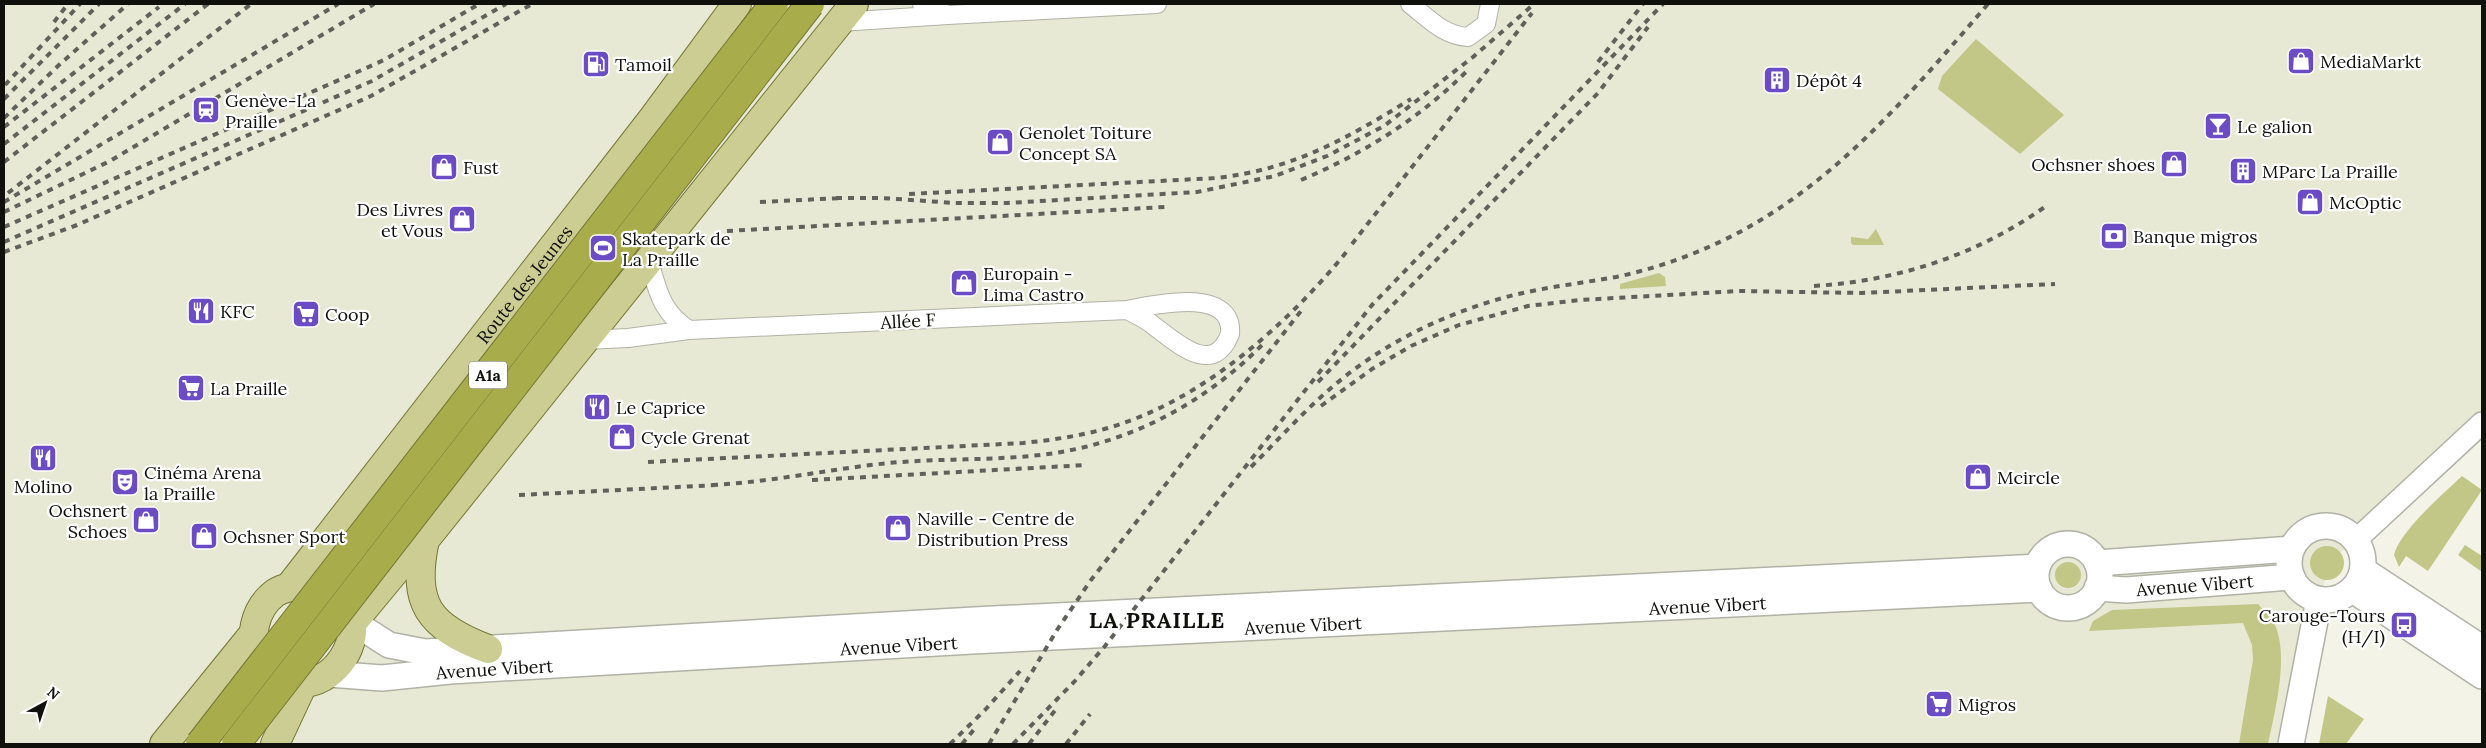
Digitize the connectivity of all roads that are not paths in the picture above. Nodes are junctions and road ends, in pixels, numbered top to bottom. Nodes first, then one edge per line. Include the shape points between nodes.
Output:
1 (737, 4) edge
2 (774, 4) edge
3 (810, 4) edge
4 (922, 4) edge
5 (1158, 4) edge
6 (1410, 4) edge
7 (1490, 4) edge
8 (846, 13) edge
9 (948, 15) junction
10 (712, 35) junction
11 (790, 84) junction
12 (606, 178) junction
13 (656, 252) junction
14 (1127, 310) junction
15 (689, 330) junction
16 (584, 340) junction
17 (2482, 423) edge
18 (425, 540) junction
19 (2356, 540) junction
20 (2291, 549) junction
21 (2097, 563) junction
22 (2292, 577) junction
23 (2038, 578) junction
24 (2358, 580) junction
25 (290, 586) junction
26 (2097, 588) junction
27 (2319, 600) junction
28 (353, 622) junction
29 (254, 633) junction
30 (2482, 648) edge
31 (488, 649) junction
32 (2482, 676) edge
33 (316, 678) junction
34 (2290, 742) edge
35 (164, 744) edge
36 (200, 744) edge
37 (236, 744) edge
38 (275, 744) edge

1 - 10 main road, Route des Jeunes
2 - 36 highway, A1a, bridge
3 - 37 highway, A1a, bridge
4 - 9 street
5 - 9 street
6 - 7 street via 1442,29 1468,37 1486,24
8 - 9 street
8 - 11 main road
10 - 11 main road via 689,92 697,107 712,118 731,124 743,122 756,116
10 - 12 main road, Route des Jeunes
11 - 13 main road
12 - 13 main road via 634,177 657,192 664,206
12 - 25 main road, Route des Jeunes
13 - 15 street via 666,309
13 - 16 main road
14 - 14 street via 1201,355 1219,350 1230,334 1227,318 1210,305 1190,302
14 - 15 street, Allée F
15 - 16 street
16 - 18 main road
17 - 19 street
18 - 28 main road
18 - 31 main road via 419,584 433,616 460,639
19 - 20 main road via 2340,528 2321,526 2303,533
19 - 24 main road via 2363,554
20 - 21 main road, Avenue Vibert
20 - 22 main road
21 - 23 main road via 2084,548 2070,544 2051,549 2040,560
21 - 26 main road via 2100,575
22 - 26 main road, Avenue Vibert via 2126,590
22 - 27 main road via 2302,592
23 - 26 main road via 2050,602 2067,607 2086,602
23 - 31 main road, Avenue Vibert via 984,619
23 - 33 main road, Avenue Vibert via 450,671 382,678
24 - 27 main road via 2340,598
24 - 30 main road
24 - 32 main road
25 - 28 main road via 318,587 331,594
25 - 29 main road via 265,602 258,614
27 - 34 main road
28 - 31 main road, Avenue Vibert via 389,645 405,650
28 - 33 main road via 346,655 339,666
29 - 33 main road via 260,658 279,676
29 - 35 main road
33 - 38 main road

